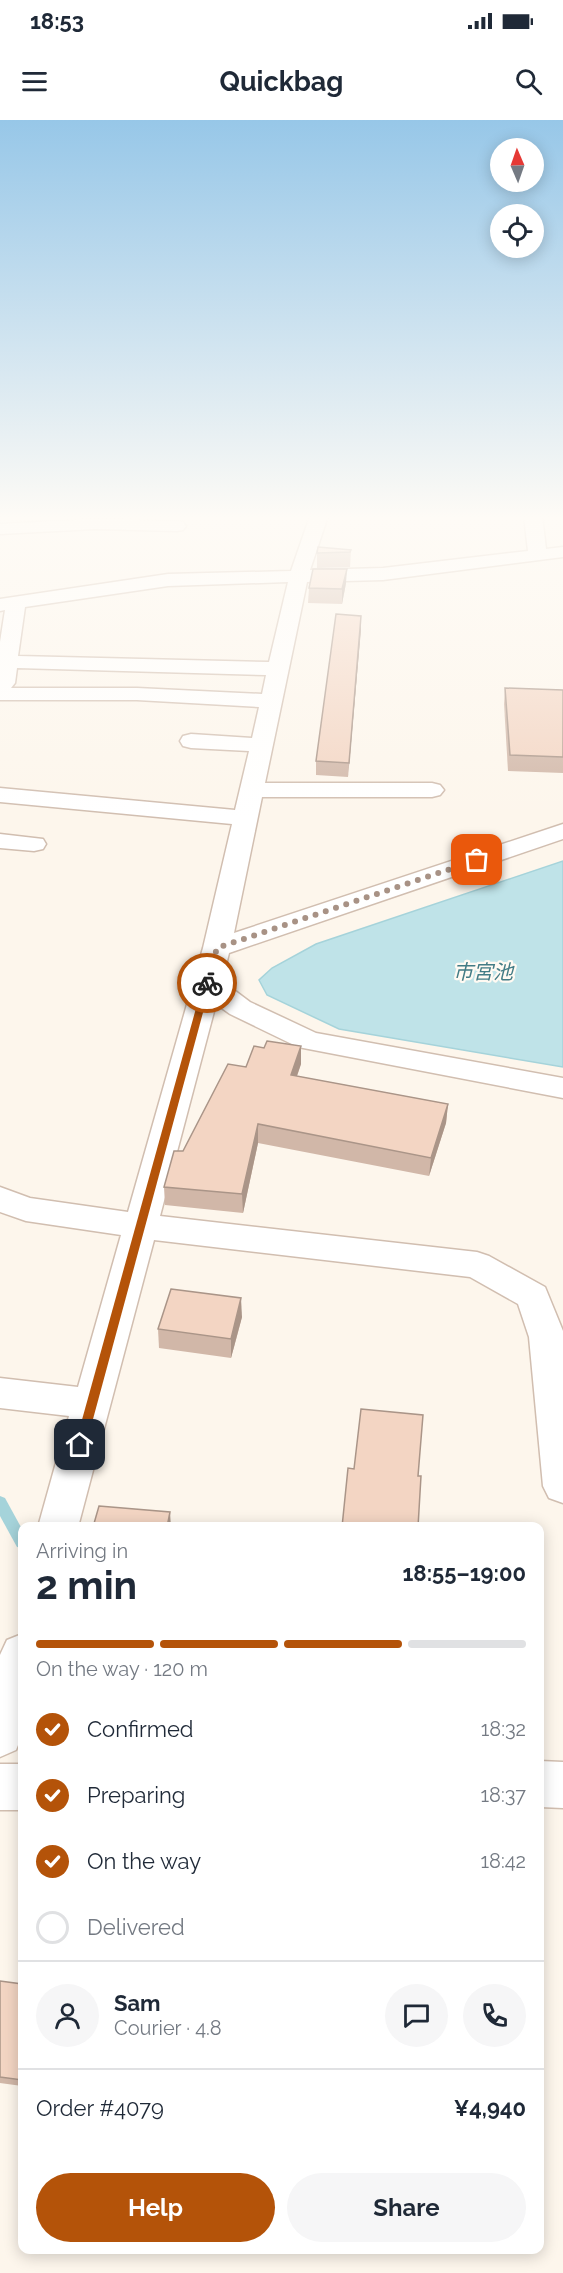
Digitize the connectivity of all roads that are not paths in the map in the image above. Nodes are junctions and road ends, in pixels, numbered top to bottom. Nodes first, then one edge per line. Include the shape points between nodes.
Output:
1 (7, 616) edge
2 (290, 616) edge
3 (5, 665) edge
4 (278, 669) junction
5 (1, 698) edge
6 (271, 701) junction
7 (191, 741) dead end
8 (261, 746) junction
9 (251, 790) junction
10 (432, 790) dead end
11 (0, 795) edge
12 (245, 818) junction
13 (563, 831) edge
14 (0, 841) edge
15 (34, 844) dead end
16 (217, 948) junction
17 (207, 983) junction
18 (563, 1088) edge
19 (0, 1199) edge
20 (140, 1226) junction
21 (0, 1393) edge
22 (92, 1404) junction
23 (563, 1486) edge
24 (59, 1522) edge
25 (18, 1669) edge
26 (0, 1735) edge
27 (544, 1784) edge
28 (563, 1785) edge
29 (0, 1787) edge
30 (18, 1787) edge

1 - 3 street
2 - 4 street
3 - 4 street
3 - 5 street
4 - 6 street
5 - 6 street via 137,694
6 - 8 street
7 - 8 street
8 - 9 street
9 - 10 street
9 - 12 street
11 - 12 street
12 - 16 street
13 - 16 street
14 - 15 street
16 - 17 street
17 - 18 street via 240,1008 308,1041
17 - 20 street
19 - 20 street via 26,1209
20 - 22 street
20 - 23 street via 477,1264 533,1296 548,1337
21 - 22 street
22 - 24 street
25 - 26 street
27 - 28 street
29 - 30 street

